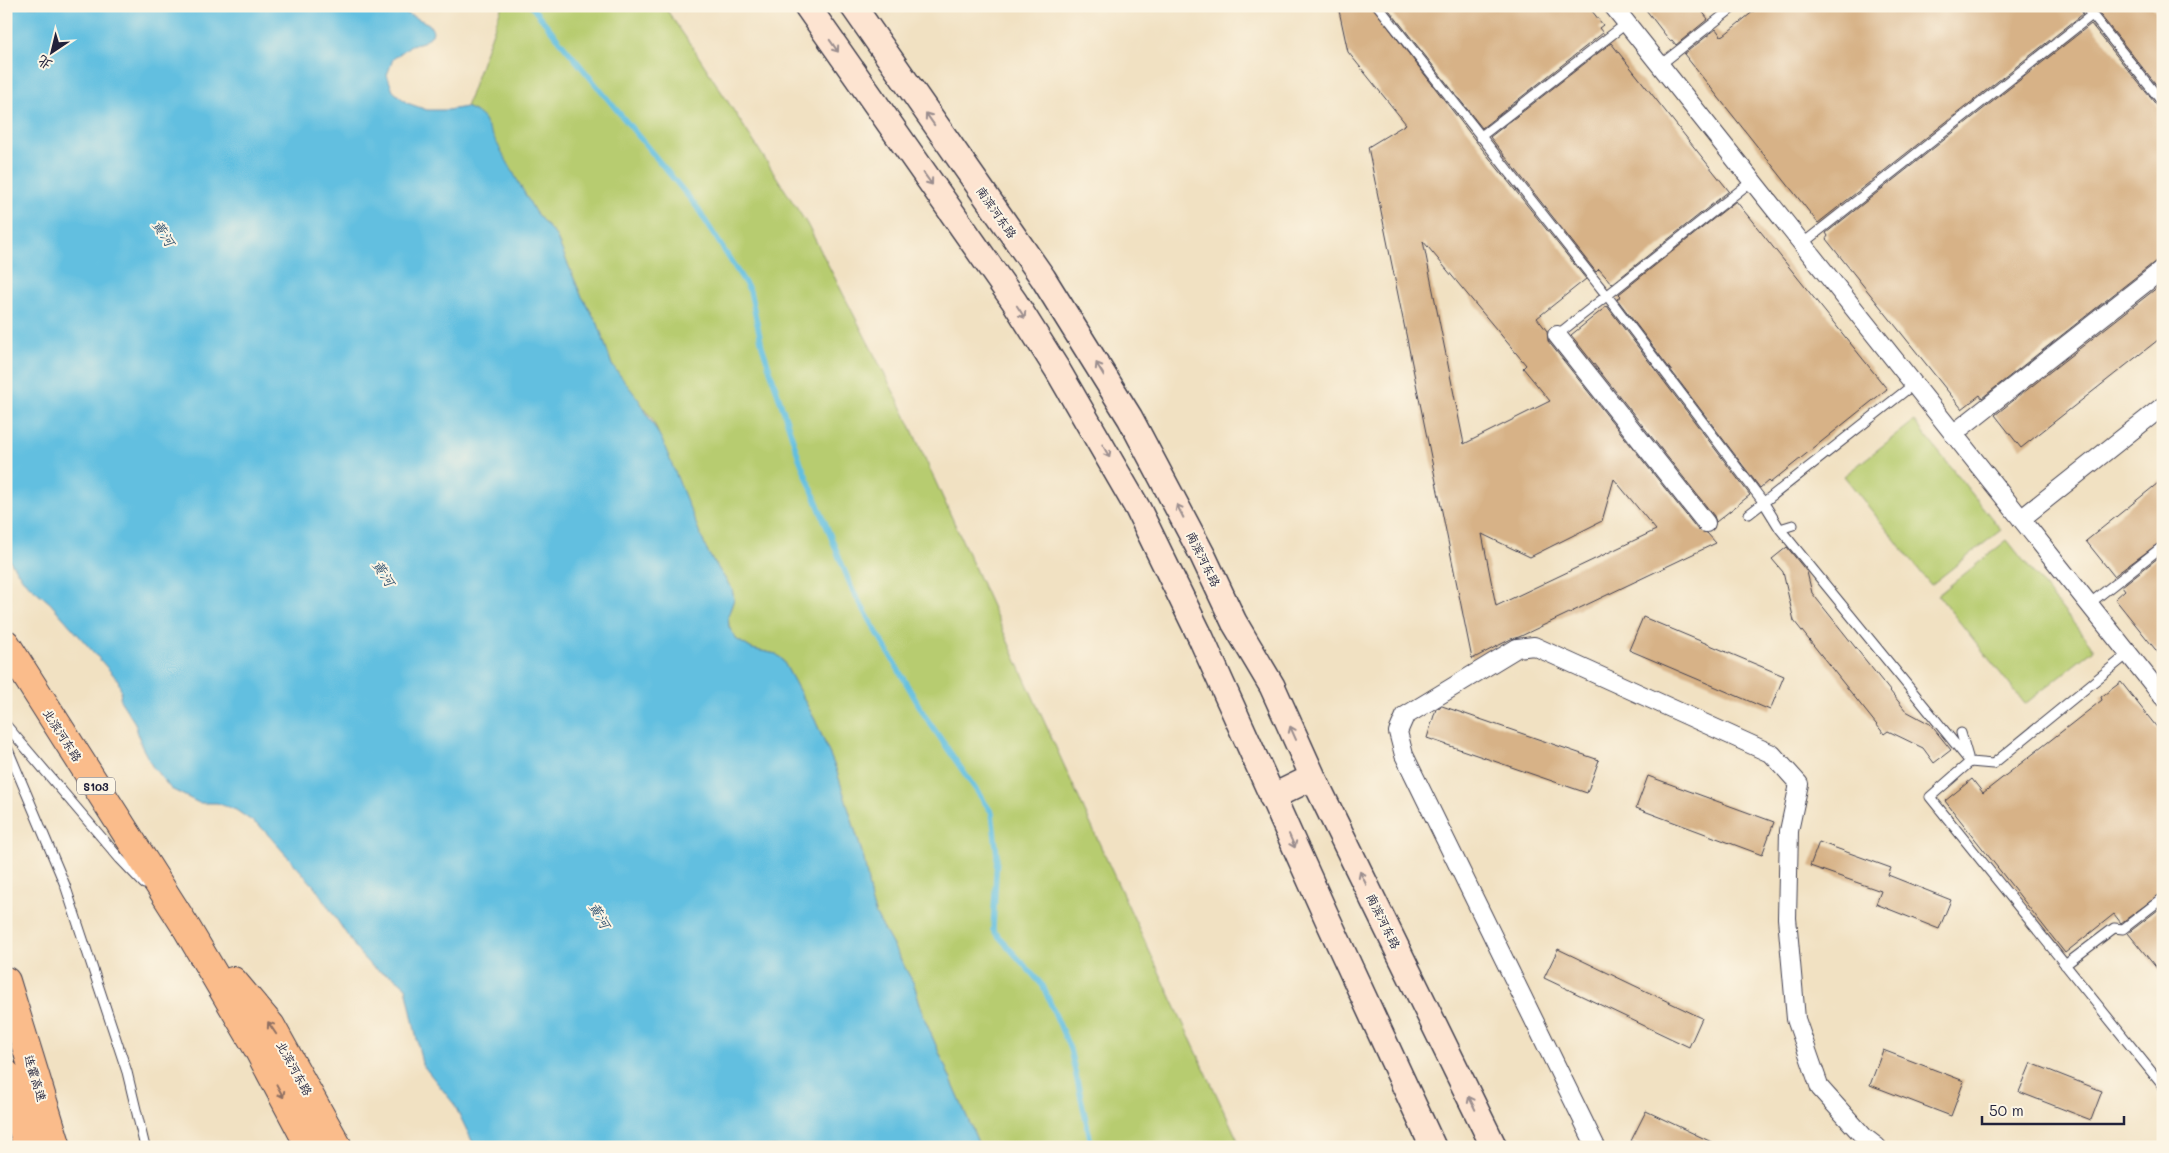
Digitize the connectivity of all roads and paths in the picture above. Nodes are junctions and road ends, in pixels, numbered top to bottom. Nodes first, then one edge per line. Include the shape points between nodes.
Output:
1 (807, 6) edge
2 (853, 6) edge
3 (1378, 6) edge
4 (1613, 6) edge
5 (1735, 6) edge
6 (2085, 6) edge
7 (2092, 15) junction
8 (1627, 23) junction
9 (1660, 65) junction
10 (2163, 103) edge
11 (1480, 137) junction
12 (1752, 181) junction
13 (1802, 244) junction
14 (2163, 269) edge
15 (1608, 297) junction
16 (1557, 335) joint
17 (1914, 384) junction
18 (2163, 406) edge
19 (1953, 434) junction
20 (1764, 503) junction
21 (1749, 514) dead end
22 (2021, 519) junction
23 (1706, 523) dead end
24 (1794, 525) dead end
25 (1780, 529) junction
26 (2163, 546) edge
27 (2089, 604) junction
28 (6, 644) edge
29 (2128, 654) junction
30 (2163, 698) edge
31 (6, 725) edge
32 (1962, 733) dead end
33 (6, 745) edge
34 (1970, 762) junction
35 (1313, 777) junction
36 (1272, 797) junction
37 (2163, 898) edge
38 (1328, 920) junction
39 (186, 927) junction
40 (2065, 965) junction
41 (6, 981) edge
42 (6, 1074) edge
43 (2163, 1086) edge
44 (28, 1147) edge
45 (57, 1147) edge
46 (144, 1147) edge
47 (310, 1147) edge
48 (338, 1147) edge
49 (1433, 1147) edge
50 (1451, 1147) edge
51 (1494, 1147) edge
52 (1596, 1147) edge
53 (1877, 1147) edge

1 -> 36 main road via 1014,301 1099,438 1171,573
35 -> 2 main road, 南滨河东路 via 1272,686 1234,622 1186,523 1125,410 1043,278
3 - 11 lane
4 - 8 street
5 - 9 lane
6 - 7 lane
7 - 10 lane
7 - 13 lane
8 - 9 street
8 - 11 lane
9 - 12 street
11 - 15 lane
12 - 13 street
12 - 15 lane
13 - 17 street
14 - 19 street
15 - 16 lane
15 - 20 lane
16 - 23 street
17 - 19 street
17 - 20 lane
18 - 22 street
19 - 22 street
20 - 21 lane
20 - 25 lane
22 - 27 street
24 - 25 lane
25 - 34 lane
26 - 27 lane
27 - 29 street
28 - 39 main road, 北滨河东路 / S103
29 - 30 street
29 - 34 lane via 1993,764
31 - 39 lane via 120,859
32 - 34 lane
33 - 46 lane via 65,885 127,1072
34 - 40 lane via 1930,797
35 - 36 main road
51 -> 35 main road, 南滨河东路
36 -> 38 main road
37 - 40 lane via 2123,929 2114,928
38 - 49 main road
38 - 50 main road via 1372,983
39 -> 47 main road, 北滨河东路 / S103 via 258,1049
48 -> 39 main road, 北滨河东路 / S103 via 271,1026
40 - 43 lane
41 - 45 main road, 连霍高速
42 - 44 main road
52 - 53 street via 1404,755 1398,732 1405,716 1517,648 1534,646 1772,754 1799,784 1789,831 1787,918 1796,1019 1820,1088

